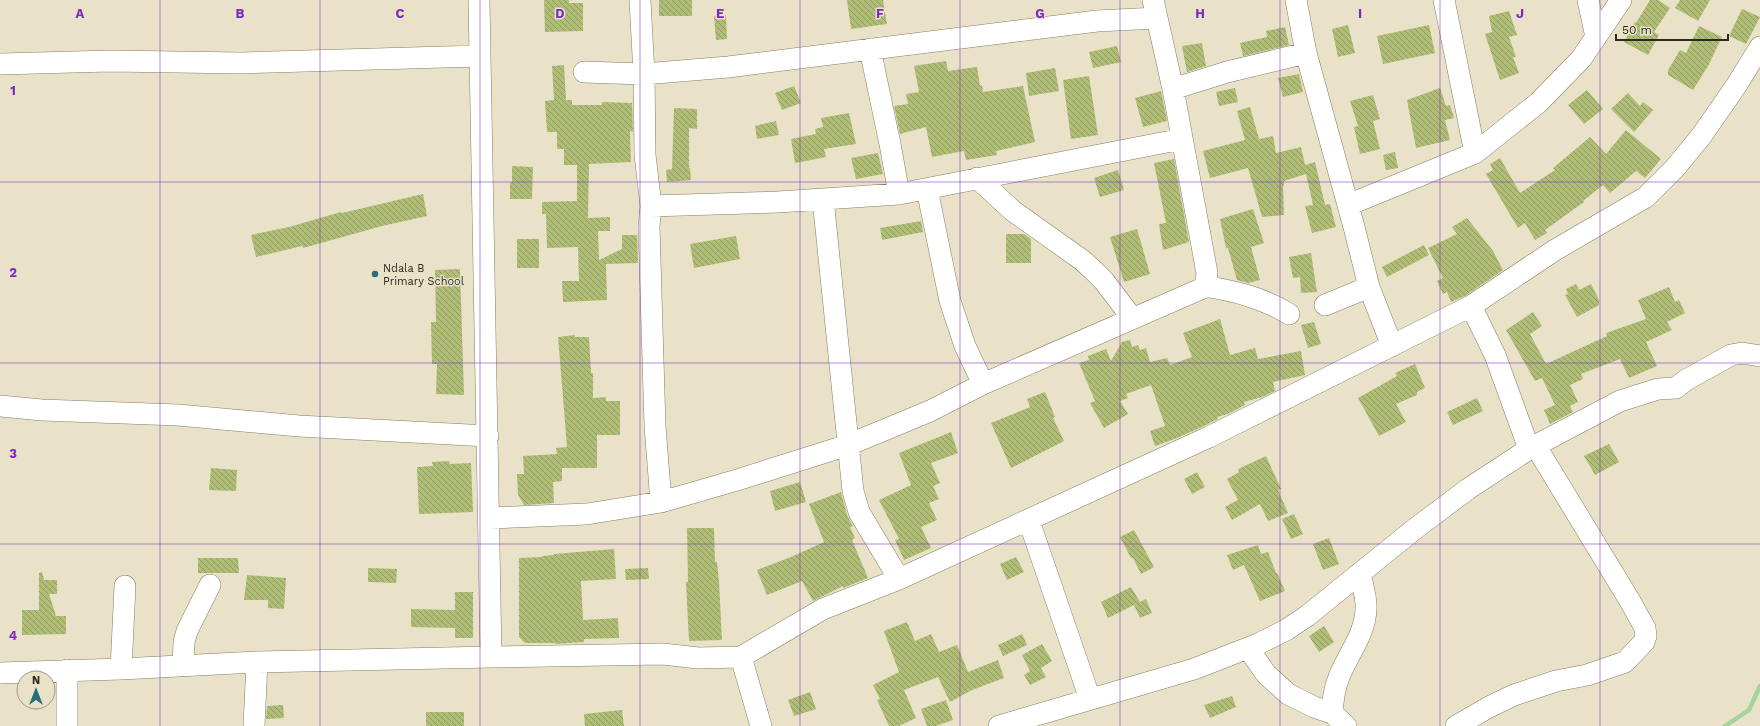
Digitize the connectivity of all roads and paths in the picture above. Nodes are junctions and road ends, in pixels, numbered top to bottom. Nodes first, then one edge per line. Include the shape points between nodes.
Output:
1 (479, 0) edge
2 (640, 0) edge
3 (1296, 0) edge
4 (1444, 0) edge
5 (1588, 0) edge
6 (1621, 0) edge
7 (1155, 9) edge
8 (1596, 37) junction
9 (1760, 47) edge
10 (870, 49) junction
11 (1306, 53) junction
12 (480, 56) junction
13 (0, 64) edge
14 (584, 72) dead end
15 (644, 74) junction
16 (1173, 89) junction
17 (1182, 139) junction
18 (1475, 153) junction
19 (977, 178) junction
20 (927, 188) junction
21 (898, 194) junction
22 (822, 199) junction
23 (1348, 205) junction
24 (651, 206) junction
25 (1204, 286) junction
26 (1369, 287) junction
27 (1325, 305) dead end
28 (1471, 306) junction
29 (1289, 314) dead end
30 (1132, 318) junction
31 (1392, 346) junction
32 (1760, 356) edge
33 (983, 384) junction
34 (0, 406) edge
35 (488, 436) junction
36 (848, 445) junction
37 (1532, 447) junction
38 (661, 502) junction
39 (489, 518) junction
40 (1029, 521) junction
41 (1360, 573) junction
42 (899, 579) junction
43 (210, 585) dead end
44 (125, 586) dead end
45 (1248, 648) junction
46 (491, 657) junction
47 (741, 657) junction
48 (256, 662) junction
49 (183, 666) junction
50 (121, 669) junction
51 (67, 670) junction
52 (0, 673) edge
53 (1090, 699) junction
54 (1339, 719) edge
55 (67, 726) edge
56 (254, 726) edge
57 (761, 726) edge
58 (999, 726) edge
59 (1456, 726) edge

1 - 12 street
2 - 15 street
3 - 11 street
4 - 18 street
5 - 8 street
6 - 8 street
7 - 10 street via 1097,21
7 - 16 street
8 - 18 street via 1581,59 1538,103
9 - 28 street via 1702,135 1646,198 1555,250
10 - 15 street via 728,67
10 - 21 street
11 - 16 street via 1227,72
11 - 23 street
12 - 13 street via 241,63 110,61
12 - 35 street
14 - 15 street
15 - 24 street via 645,155
16 - 17 street
17 - 19 street
17 - 25 street via 1207,273
18 - 23 street
19 - 20 street
19 - 30 street via 1013,211 1082,260 1104,281
20 - 21 street
20 - 33 street via 950,301 965,346
21 - 22 street
22 - 24 street
22 - 36 street
23 - 26 street
24 - 38 street via 649,227 655,426
25 - 29 street via 1250,296
25 - 30 street via 1197,292
26 - 27 street
26 - 31 street
28 - 31 street
28 - 37 street via 1495,355
30 - 33 street
31 - 40 street via 1209,437
32 - 37 street via 1742,353 1731,355 1676,388 1658,389 1620,400
33 - 36 street via 930,412
34 - 35 street
35 - 39 street
36 - 38 street
36 - 42 street via 851,483 859,512
37 - 41 street via 1468,489
37 - 59 street via 1630,601 1645,628 1646,636 1644,642 1625,662 1514,695
38 - 39 street via 587,514
39 - 46 street
40 - 42 street
40 - 53 street
41 - 45 street via 1307,616 1286,630
41 - 54 street via 1367,608 1357,644 1339,675 1334,692
42 - 47 street via 823,609
43 - 49 street via 187,631
44 - 50 street
45 - 53 street via 1194,669
45 - 54 street via 1266,674 1288,694
46 - 47 street via 663,654 698,658
46 - 48 street
47 - 57 street
48 - 49 street
48 - 56 street
49 - 50 street
50 - 51 street
51 - 52 street
51 - 55 street
53 - 58 street

